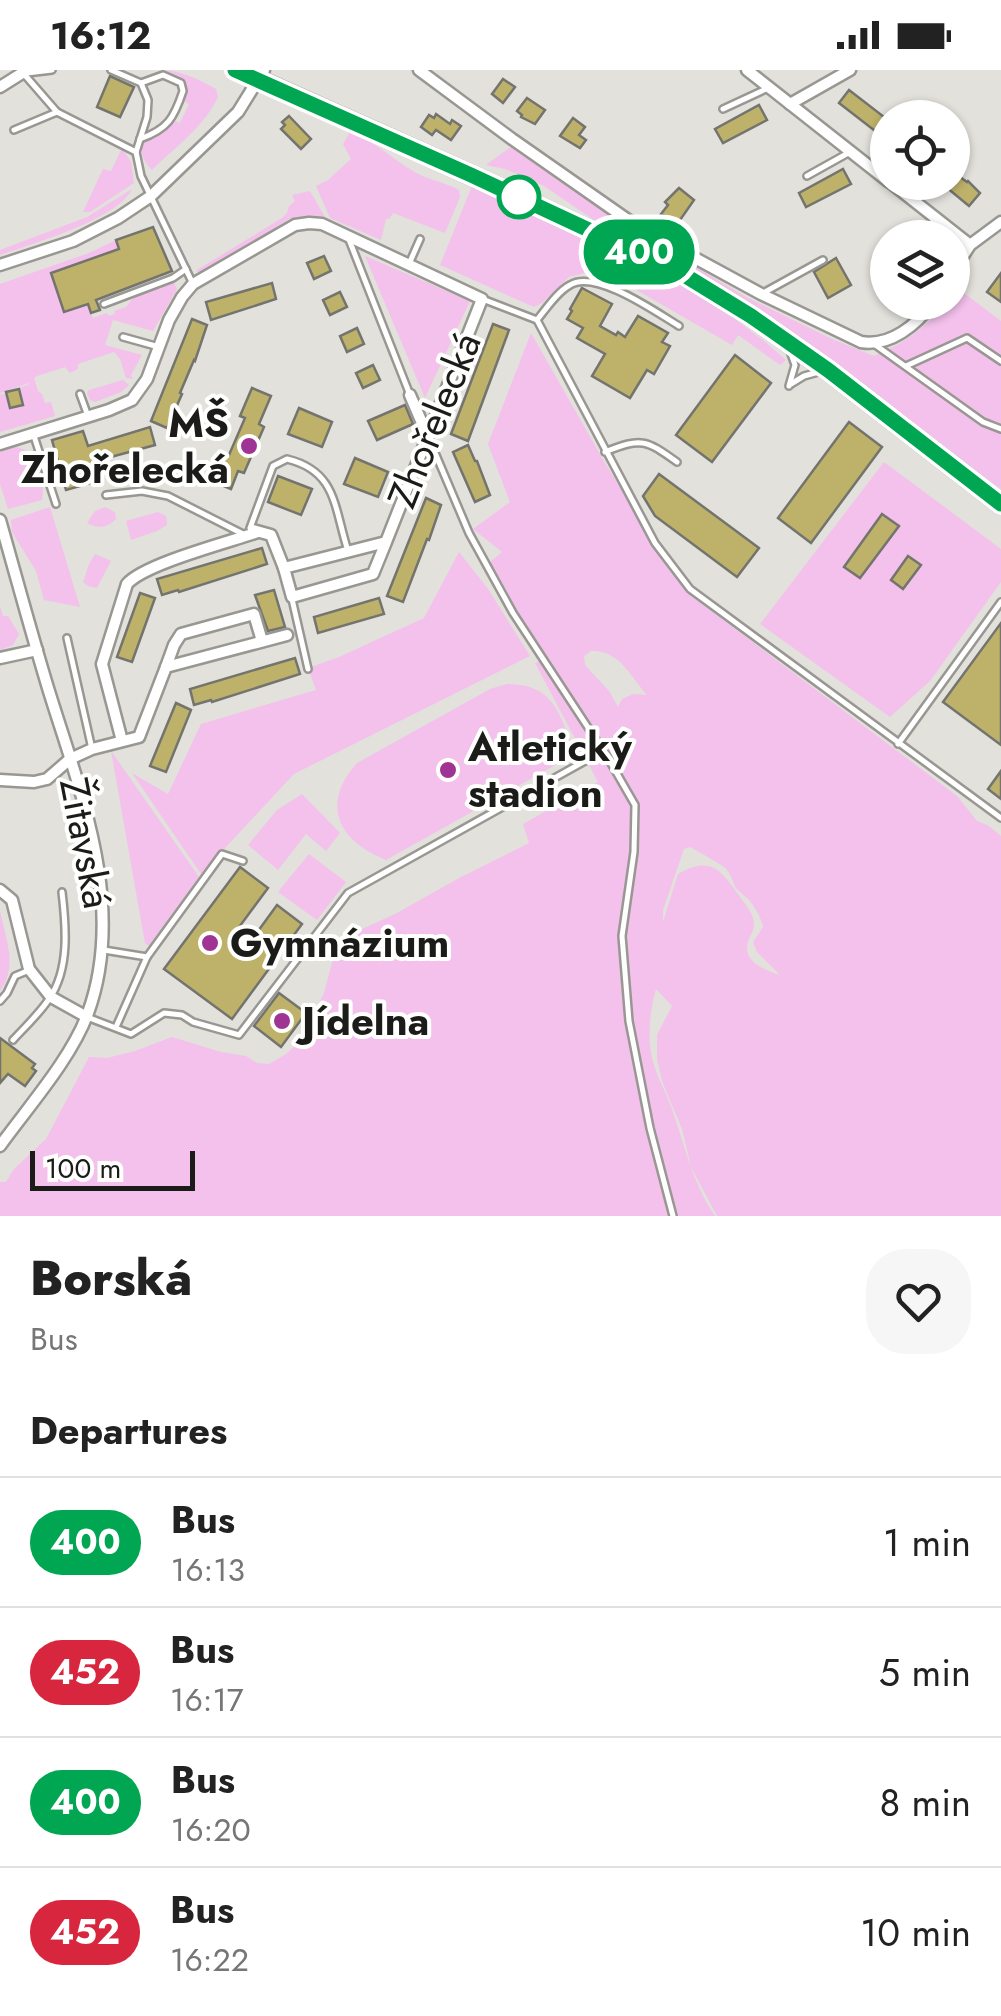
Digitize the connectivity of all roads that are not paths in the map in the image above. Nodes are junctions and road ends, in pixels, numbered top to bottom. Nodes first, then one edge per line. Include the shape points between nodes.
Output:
1 (52, 70) edge
2 (111, 70) edge
3 (236, 70) edge
4 (419, 70) edge
5 (747, 70) edge
6 (850, 70) edge
7 (26, 72) edge
8 (261, 75) edge
9 (141, 84) junction
10 (0, 87) edge
11 (769, 87) junction
12 (790, 104) junction
13 (723, 109) dead end
14 (57, 112) junction
15 (14, 130) dead end
16 (140, 139) junction
17 (136, 152) junction
18 (850, 152) junction
19 (870, 167) edge
20 (806, 176) dead end
21 (151, 196) junction
22 (913, 200) edge
23 (938, 219) edge
24 (1001, 222) edge
25 (346, 234) junction
26 (420, 239) dead end
27 (970, 244) edge
28 (824, 260) dead end
29 (409, 264) junction
30 (0, 265) edge
31 (186, 269) junction
32 (193, 284) junction
33 (761, 294) junction
34 (482, 299) junction
35 (104, 304) dead end
36 (536, 320) junction
37 (917, 320) edge
38 (680, 326) dead end
39 (123, 337) dead end
40 (786, 340) junction
41 (874, 344) junction
42 (159, 347) junction
43 (1001, 361) edge
44 (906, 366) junction
45 (828, 370) junction
46 (80, 394) dead end
47 (410, 395) joint
48 (88, 416) junction
49 (1001, 429) edge
50 (33, 434) junction
51 (428, 438) junction
52 (0, 444) edge
53 (605, 452) junction
54 (677, 462) dead end
55 (106, 495) dead end
56 (56, 504) dead end
57 (1001, 504) edge
58 (0, 520) edge
59 (251, 532) junction
60 (386, 542) junction
61 (348, 551) junction
62 (284, 568) junction
63 (292, 597) junction
64 (1001, 602) edge
65 (288, 635) dead end
66 (66, 638) dead end
67 (262, 641) junction
68 (36, 650) junction
69 (0, 658) edge
70 (166, 668) junction
71 (308, 669) dead end
72 (122, 741) junction
73 (898, 744) junction
74 (92, 748) junction
75 (604, 751) junction
76 (70, 758) junction
77 (0, 780) edge
78 (1001, 818) edge
79 (244, 861) dead end
80 (0, 890) edge
81 (62, 892) dead end
82 (104, 950) junction
83 (147, 957) junction
84 (30, 969) junction
85 (51, 996) junction
86 (0, 1001) edge
87 (86, 1017) junction
88 (116, 1027) junction
89 (13, 1040) dead end
90 (0, 1146) edge
91 (673, 1216) edge

1 - 7 lane
2 - 9 lane
3 - 8 main road
4 - 33 street via 638,227
5 - 11 street
6 - 12 street
7 - 10 street
7 - 14 lane
8 - 21 street via 238,112
8 - 40 main road via 631,248
9 - 16 lane via 148,100
9 - 16 lane via 163,75 182,83 184,91 167,126
11 - 12 street
11 - 13 lane
12 - 18 street
14 - 15 lane
14 - 17 lane
16 - 17 lane
17 - 21 lane
18 - 19 street
18 - 20 lane
21 - 30 street via 72,241
21 - 31 lane
22 - 23 street
24 - 27 street
25 - 29 street
25 - 32 street via 322,224 295,224
25 - 47 lane
26 - 29 lane
28 - 33 lane
29 - 34 street
31 - 32 lane
31 - 35 lane
32 - 42 street
33 - 41 street
34 - 36 lane
34 - 51 street, Zhořelecká
36 - 38 lane via 571,284 590,280
36 - 53 lane
37 - 41 street
39 - 42 lane
40 - 45 main road
40 - 45 lane via 795,365 789,386
41 - 44 lane
42 - 48 street via 132,400
43 - 44 lane via 967,338
44 - 49 lane
45 - 57 main road
46 - 48 lane
47 - 51 street
48 - 50 street
50 - 52 street
50 - 56 lane
51 - 60 street, Zhořelecká
51 - 75 lane via 506,601
53 - 54 lane via 646,442
53 - 73 lane via 655,543 690,589
55 - 59 lane via 168,496
58 - 68 street, Žitavská
59 - 61 lane, Zhořelecká via 273,466 287,459 324,478
59 - 62 street via 271,536
59 - 72 street, Žitavská via 134,575 127,584 102,664
60 - 61 street, Zhořelecká
60 - 63 street, Zhořelecká via 373,574
61 - 62 street, Zhořelecká
62 - 63 street
63 - 71 lane
64 - 73 lane
65 - 67 street
66 - 74 lane
67 - 70 street
67 - 70 street via 254,614 182,634
68 - 69 street
68 - 76 street, Žitavská
70 - 72 street via 138,737
72 - 74 street
73 - 78 lane
74 - 76 street
75 - 88 lane via 348,893 239,1035 164,1012 131,1034
75 - 91 lane via 635,805 622,936 629,1021
76 - 77 street via 47,779
76 - 82 street, Žitavská via 100,873
79 - 83 lane via 222,854
80 - 84 street via 12,900
81 - 85 lane via 62,970
82 - 83 lane
82 - 87 street, Žitavská
83 - 88 lane
84 - 85 street
84 - 86 lane via 15,976
85 - 87 street
85 - 89 lane
87 - 88 lane
87 - 90 street, Žitavská

